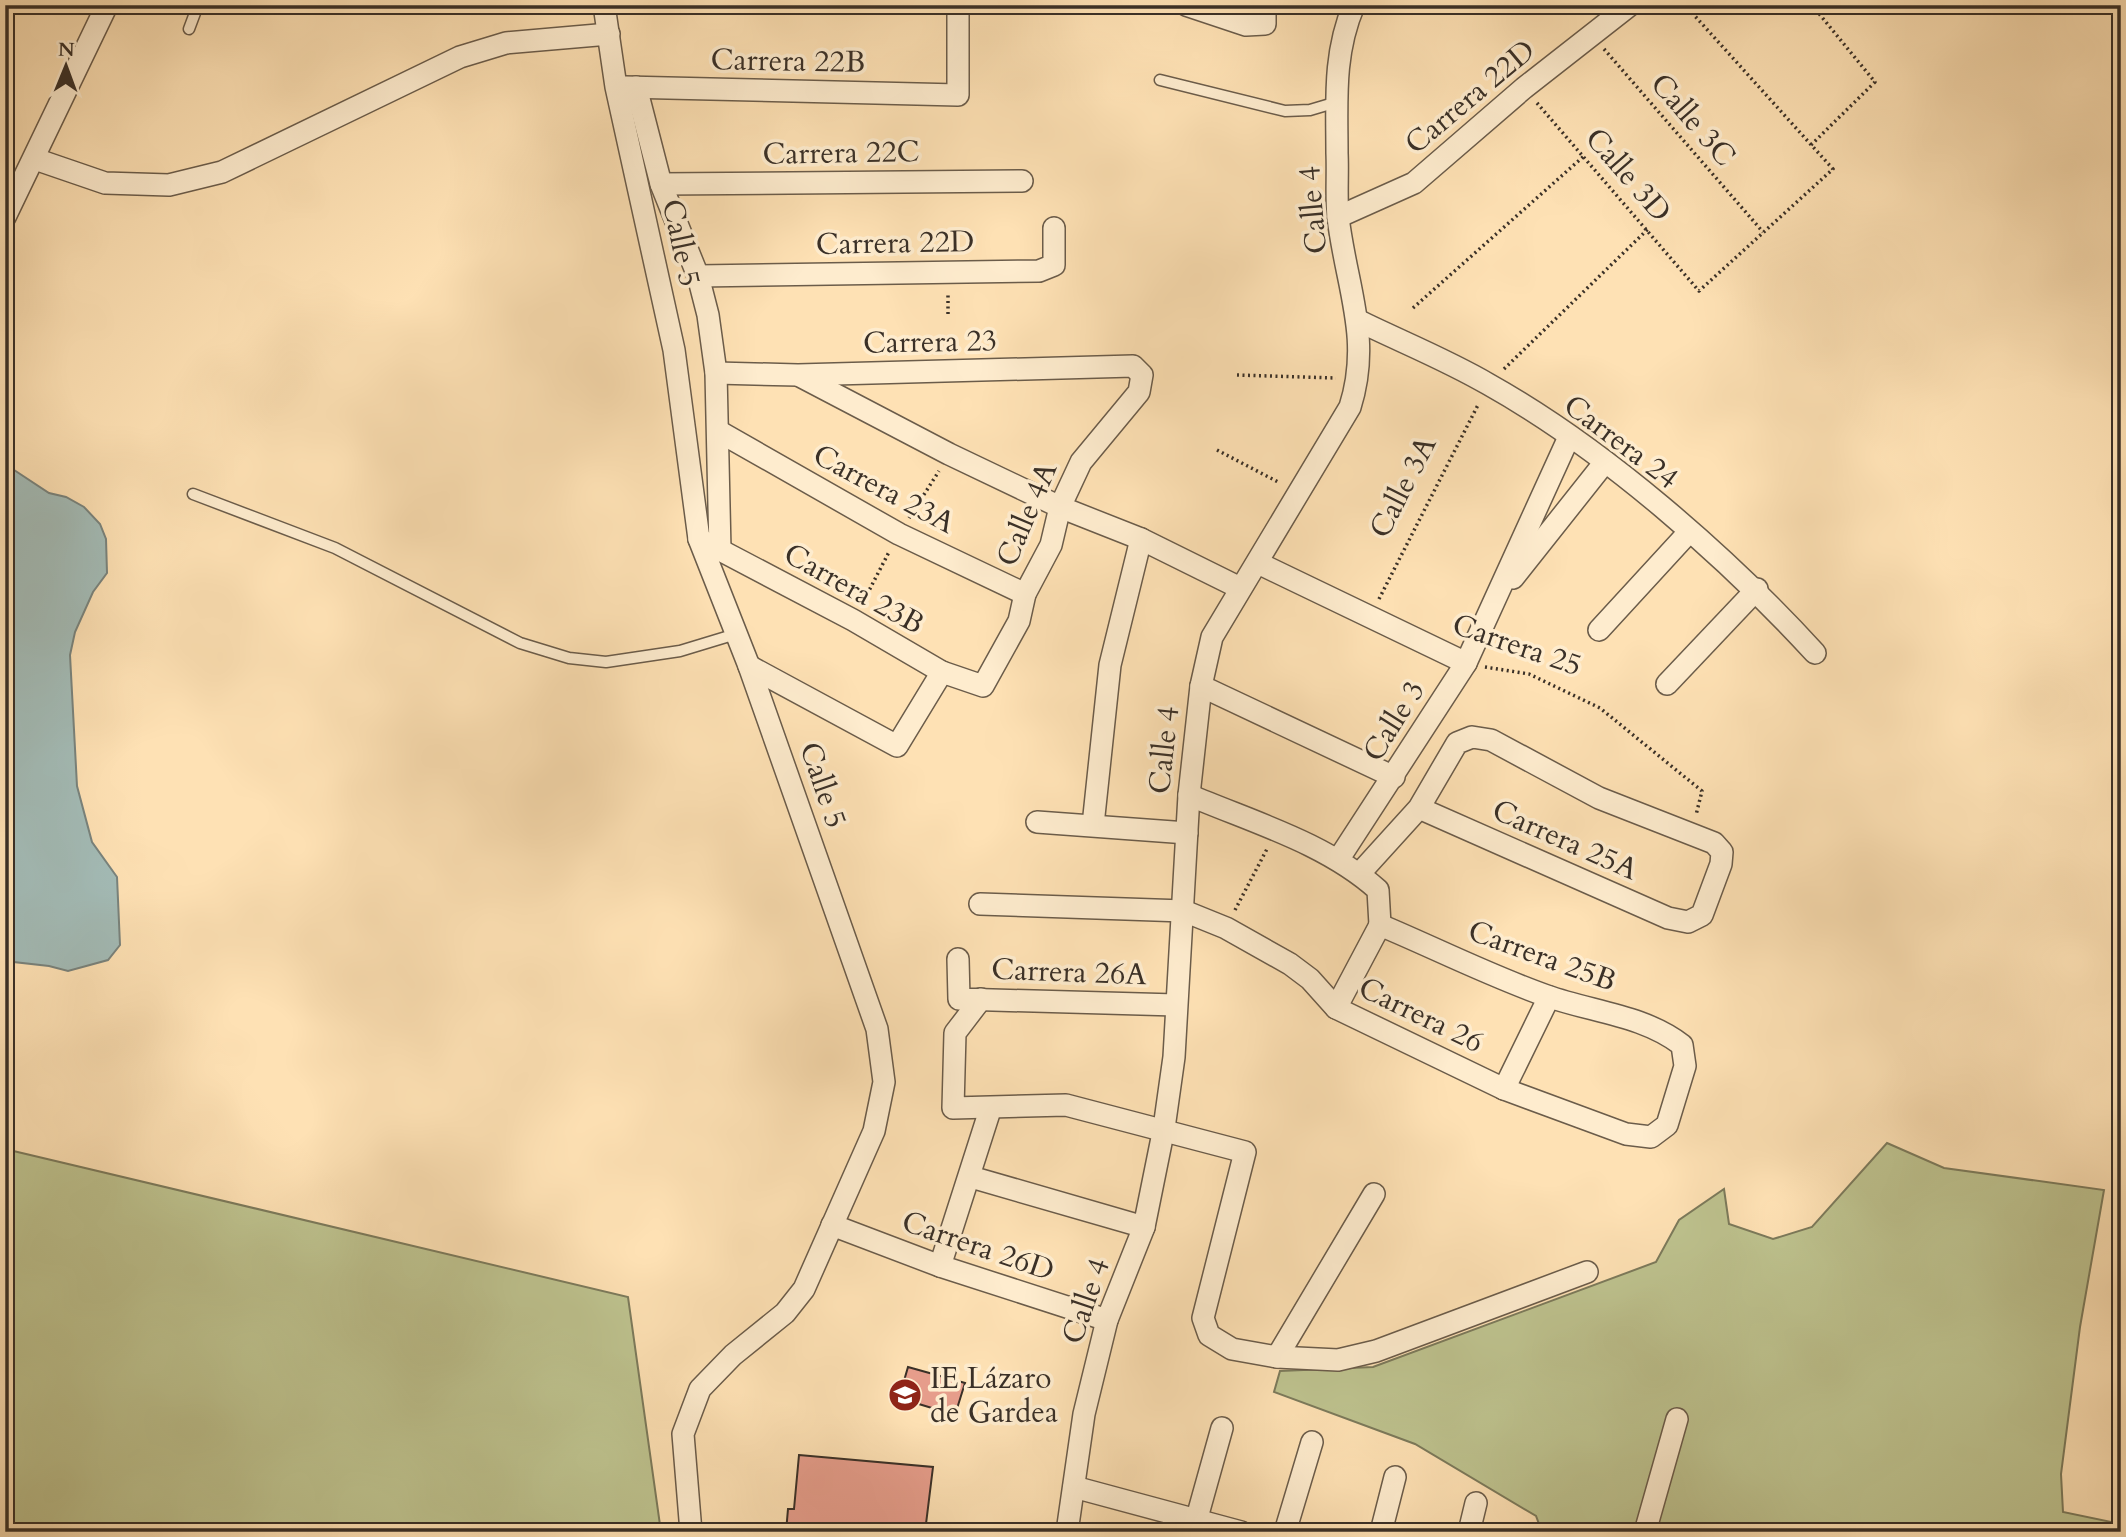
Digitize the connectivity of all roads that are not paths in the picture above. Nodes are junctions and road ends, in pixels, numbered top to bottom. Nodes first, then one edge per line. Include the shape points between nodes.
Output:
1 (107, 5) edge
2 (198, 5) edge
3 (604, 5) edge
4 (958, 5) edge
5 (1186, 5) edge
6 (1354, 5) edge
7 (1630, 5) edge
8 (1265, 15) edge
9 (189, 29) dead end
10 (609, 34) junction
11 (1160, 80) dead end
12 (626, 87) junction
13 (1337, 102) junction
14 (35, 159) junction
15 (1022, 181) dead end
16 (661, 184) junction
17 (5, 217) edge
18 (1338, 217) junction
19 (1054, 228) dead end
20 (698, 276) junction
21 (1359, 321) junction
22 (716, 373) junction
23 (798, 375) junction
24 (1142, 375) joint
25 (718, 431) junction
26 (1569, 437) junction
27 (1605, 462) junction
28 (193, 494) dead end
29 (1060, 506) junction
30 (1689, 532) junction
31 (699, 539) junction
32 (1141, 539) junction
33 (720, 550) junction
34 (1258, 563) junction
35 (1240, 589) junction
36 (1757, 589) junction
37 (1025, 594) junction
38 (1490, 607) junction
39 (1599, 630) dead end
40 (736, 634) junction
41 (1815, 653) dead end
42 (1466, 663) junction
43 (749, 666) junction
44 (942, 673) junction
45 (1667, 684) dead end
46 (984, 686) joint
47 (1201, 686) junction
48 (1394, 777) junction
49 (1189, 795) junction
50 (1419, 808) junction
51 (1037, 822) dead end
52 (1093, 825) junction
53 (1187, 833) junction
54 (1338, 860) junction
55 (1360, 873) junction
56 (980, 904) dead end
57 (1184, 911) junction
58 (1380, 925) junction
59 (958, 959) dead end
60 (1549, 997) junction
61 (981, 999) junction
62 (1176, 1005) junction
63 (1336, 1008) junction
64 (1504, 1089) junction
65 (990, 1110) junction
66 (1164, 1128) junction
67 (1651, 1137) joint
68 (971, 1177) junction
69 (1374, 1194) dead end
70 (832, 1225) junction
71 (1144, 1227) junction
72 (940, 1266) junction
73 (1587, 1272) dead end
74 (1107, 1320) junction
75 (1277, 1356) junction
76 (1677, 1419) dead end
77 (1222, 1428) dead end
78 (1312, 1442) dead end
79 (1395, 1477) dead end
80 (1074, 1487) junction
81 (1476, 1503) dead end
82 (1194, 1526) edge
83 (691, 1532) edge
84 (1067, 1532) edge
85 (1241, 1532) edge
86 (1285, 1532) edge
87 (1381, 1532) edge
88 (1469, 1532) edge
89 (1645, 1532) edge

1 - 14 street
2 - 9 lane
3 - 10 street, Calle 5
4 - 12 street, Carrera 22B via 958,95
5 - 8 street via 1246,25
6 - 13 street, Calle 4 via 1339,46
7 - 18 street, Carrera 22D via 1414,183
10 - 12 street, Calle 5
10 - 14 street via 506,43 460,57 222,172 169,184 106,183
11 - 13 lane via 1285,111
12 - 16 street
12 - 31 street, Calle 5 via 674,350
13 - 18 street, Calle 4
14 - 17 street
15 - 16 street, Carrera 22C
16 - 20 street
18 - 21 street, Calle 4
19 - 20 street, Carrera 22D via 1054,265 1039,271
20 - 22 street
21 - 26 street, Carrera 24 via 1489,384
21 - 34 street, Calle 4 via 1359,378 1350,407
22 - 23 street, Carrera 23
22 - 25 street
23 - 24 street, Carrera 23 via 1133,366
23 - 29 street
24 - 29 street, Calle 4A via 1139,392 1081,462
25 - 33 street
25 - 37 street, Carrera 23A via 899,534
26 - 27 street, Carrera 24
26 - 38 street, Calle 3
27 - 30 street, Carrera 24
27 - 38 street, Calle 3
28 - 40 lane via 335,548 520,643 569,658 606,662 680,651
29 - 32 street
29 - 37 street, Calle 4A via 1051,545
30 - 36 street, Carrera 24
30 - 39 street
31 - 33 street, Carrera 23B
31 - 40 street, Calle 5
32 - 35 street
32 - 52 street via 1110,665
33 - 44 street, Carrera 23B
34 - 35 street, Calle 4
34 - 42 street, Carrera 25
35 - 47 street, Calle 4 via 1212,637
36 - 41 street, Carrera 24
36 - 45 street
37 - 46 street, Calle 4A via 1019,621
38 - 42 street, Calle 3
40 - 43 street, Calle 5
42 - 48 street, Calle 3
43 - 44 street via 897,746
43 - 70 street, Calle 5 via 877,1029 884,1082 874,1131
44 - 46 street, Carrera 23B
47 - 48 street
47 - 49 street, Calle 4
48 - 54 street, Calle 3
49 - 53 street, Calle 4
49 - 54 street
50 - 50 street, Carrera 25A via 1668,918 1689,922 1702,915 1721,864 1722,852 1714,843 1599,798 1491,740 1472,737 1458,743
50 - 55 street
51 - 52 street
52 - 53 street
53 - 57 street, Calle 4
54 - 55 street
55 - 58 street via 1378,890
56 - 57 street
57 - 62 street, Calle 4
57 - 63 street, Carrera 26 via 1226,928 1290,964
58 - 60 street, Carrera 25B
58 - 63 street
59 - 61 street, Carrera 26A via 959,999
60 - 64 street
60 - 67 street, Carrera 25B via 1666,1033 1682,1045 1685,1066 1667,1125
61 - 62 street, Carrera 26A
61 - 65 street via 956,1033 953,1108
62 - 66 street, Calle 4
63 - 64 street, Carrera 26
64 - 67 street, Carrera 26 via 1626,1134
65 - 66 street via 1066,1105
65 - 68 street
66 - 71 street, Calle 4
66 - 75 street via 1245,1152 1203,1318 1209,1335 1232,1349
68 - 71 street
68 - 72 street
69 - 75 street
70 - 72 street, Carrera 26D
70 - 83 street, Calle 5 via 804,1289 700,1389 683,1434
71 - 74 street, Calle 4
72 - 74 street, Carrera 26D
73 - 75 street via 1376,1352 1338,1360
74 - 80 street, Calle 4 via 1084,1414
76 - 89 street
77 - 82 street
78 - 86 street
79 - 87 street
80 - 82 street
80 - 84 street, Calle 4
81 - 88 street
82 - 85 street

